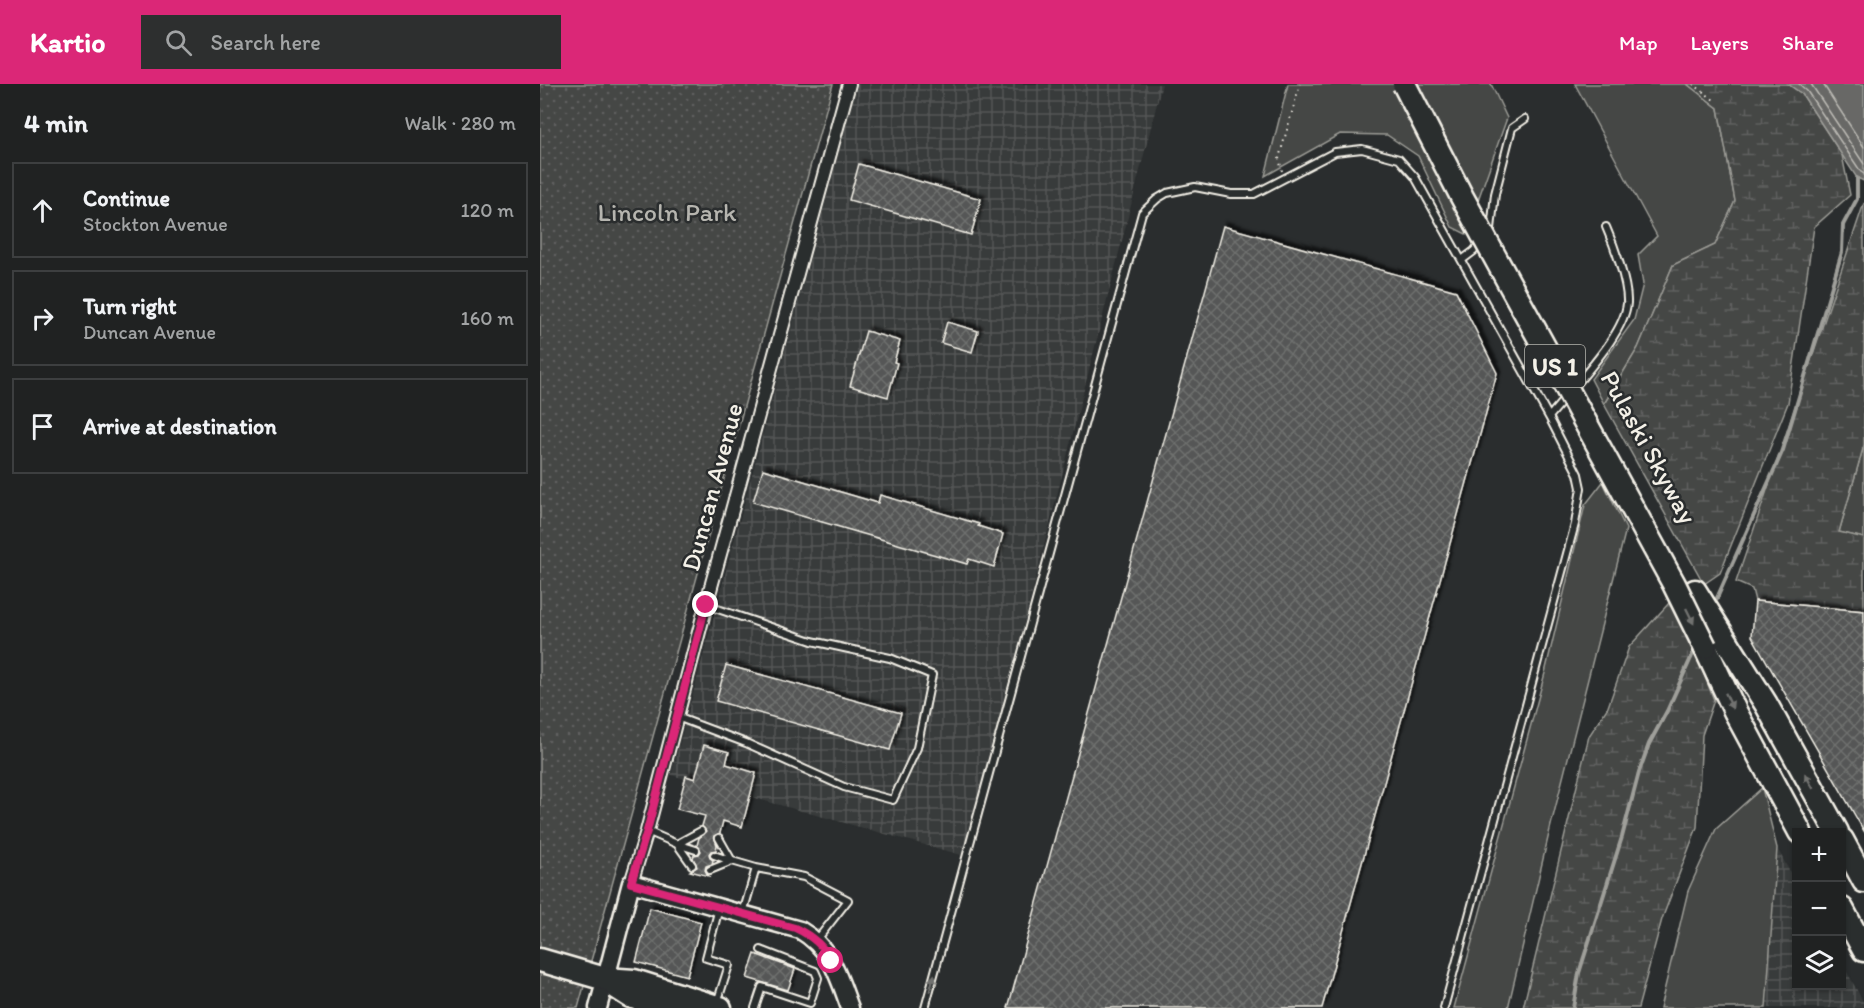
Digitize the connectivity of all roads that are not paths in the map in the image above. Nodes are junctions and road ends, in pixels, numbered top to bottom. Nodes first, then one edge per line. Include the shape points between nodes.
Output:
1 (849, 84) edge
2 (1404, 84) edge
3 (1421, 84) edge
4 (1525, 118) dead end
5 (1606, 227) dead end
6 (1462, 260) junction
7 (1550, 417) junction
8 (706, 605) junction
9 (676, 717) junction
10 (1798, 828) edge
11 (1835, 828) edge
12 (647, 831) junction
13 (701, 831) dead end
14 (719, 838) dead end
15 (677, 844) junction
16 (1846, 847) edge
17 (696, 850) dead end
18 (714, 855) dead end
19 (732, 861) junction
20 (692, 865) dead end
21 (756, 867) junction
22 (710, 870) dead end
23 (1864, 881) edge
24 (631, 883) junction
25 (719, 907) junction
26 (743, 914) junction
27 (1846, 916) edge
28 (816, 942) junction
29 (761, 950) dead end
30 (1864, 950) edge
31 (540, 960) edge
32 (605, 979) junction
33 (809, 1006) edge
34 (718, 1007) edge
35 (598, 1008) edge
36 (666, 1008) edge
37 (755, 1008) edge
38 (850, 1008) edge
39 (925, 1008) edge
40 (1444, 1008) edge

1 - 8 street, Duncan Avenue
2 -> 10 highway, Pulaski Skyway / US 1, bridge via 1674,584 1734,711
11 -> 3 highway, Pulaski Skyway / US 1 via 1766,704 1695,591
4 - 6 lane via 1512,128 1495,194 1491,229
5 - 7 lane via 1618,255 1627,302 1624,318
6 - 7 lane
39 -> 6 lane via 1143,213 1167,193 1195,187 1254,195 1335,152 1362,149 1399,159 1415,177
7 - 40 lane via 1578,474 1581,488 1575,524
8 - 9 street, Duncan Avenue
8 - 9 lane via 812,641 890,658 932,675 917,748 893,800 844,788 746,743
9 - 12 street, Duncan Avenue
12 - 15 lane
12 - 24 street, Duncan Avenue
13 - 15 lane
14 - 19 lane
15 - 17 lane
15 - 20 lane
16 - 23 highway
18 - 19 lane
19 - 21 lane
19 - 22 lane
21 - 26 lane
21 - 28 lane via 804,877 849,900
24 - 25 main road
24 - 32 main road, Duncan Avenue
25 - 26 main road
25 - 34 lane via 706,958 729,965
26 - 28 main road via 795,928
27 - 30 highway
28 - 38 main road via 829,956
29 - 33 lane via 815,971 818,978
31 - 32 highway
32 - 34 highway via 634,981
32 - 35 main road, Duncan Avenue
32 - 36 highway via 630,996
33 - 37 lane via 762,987

